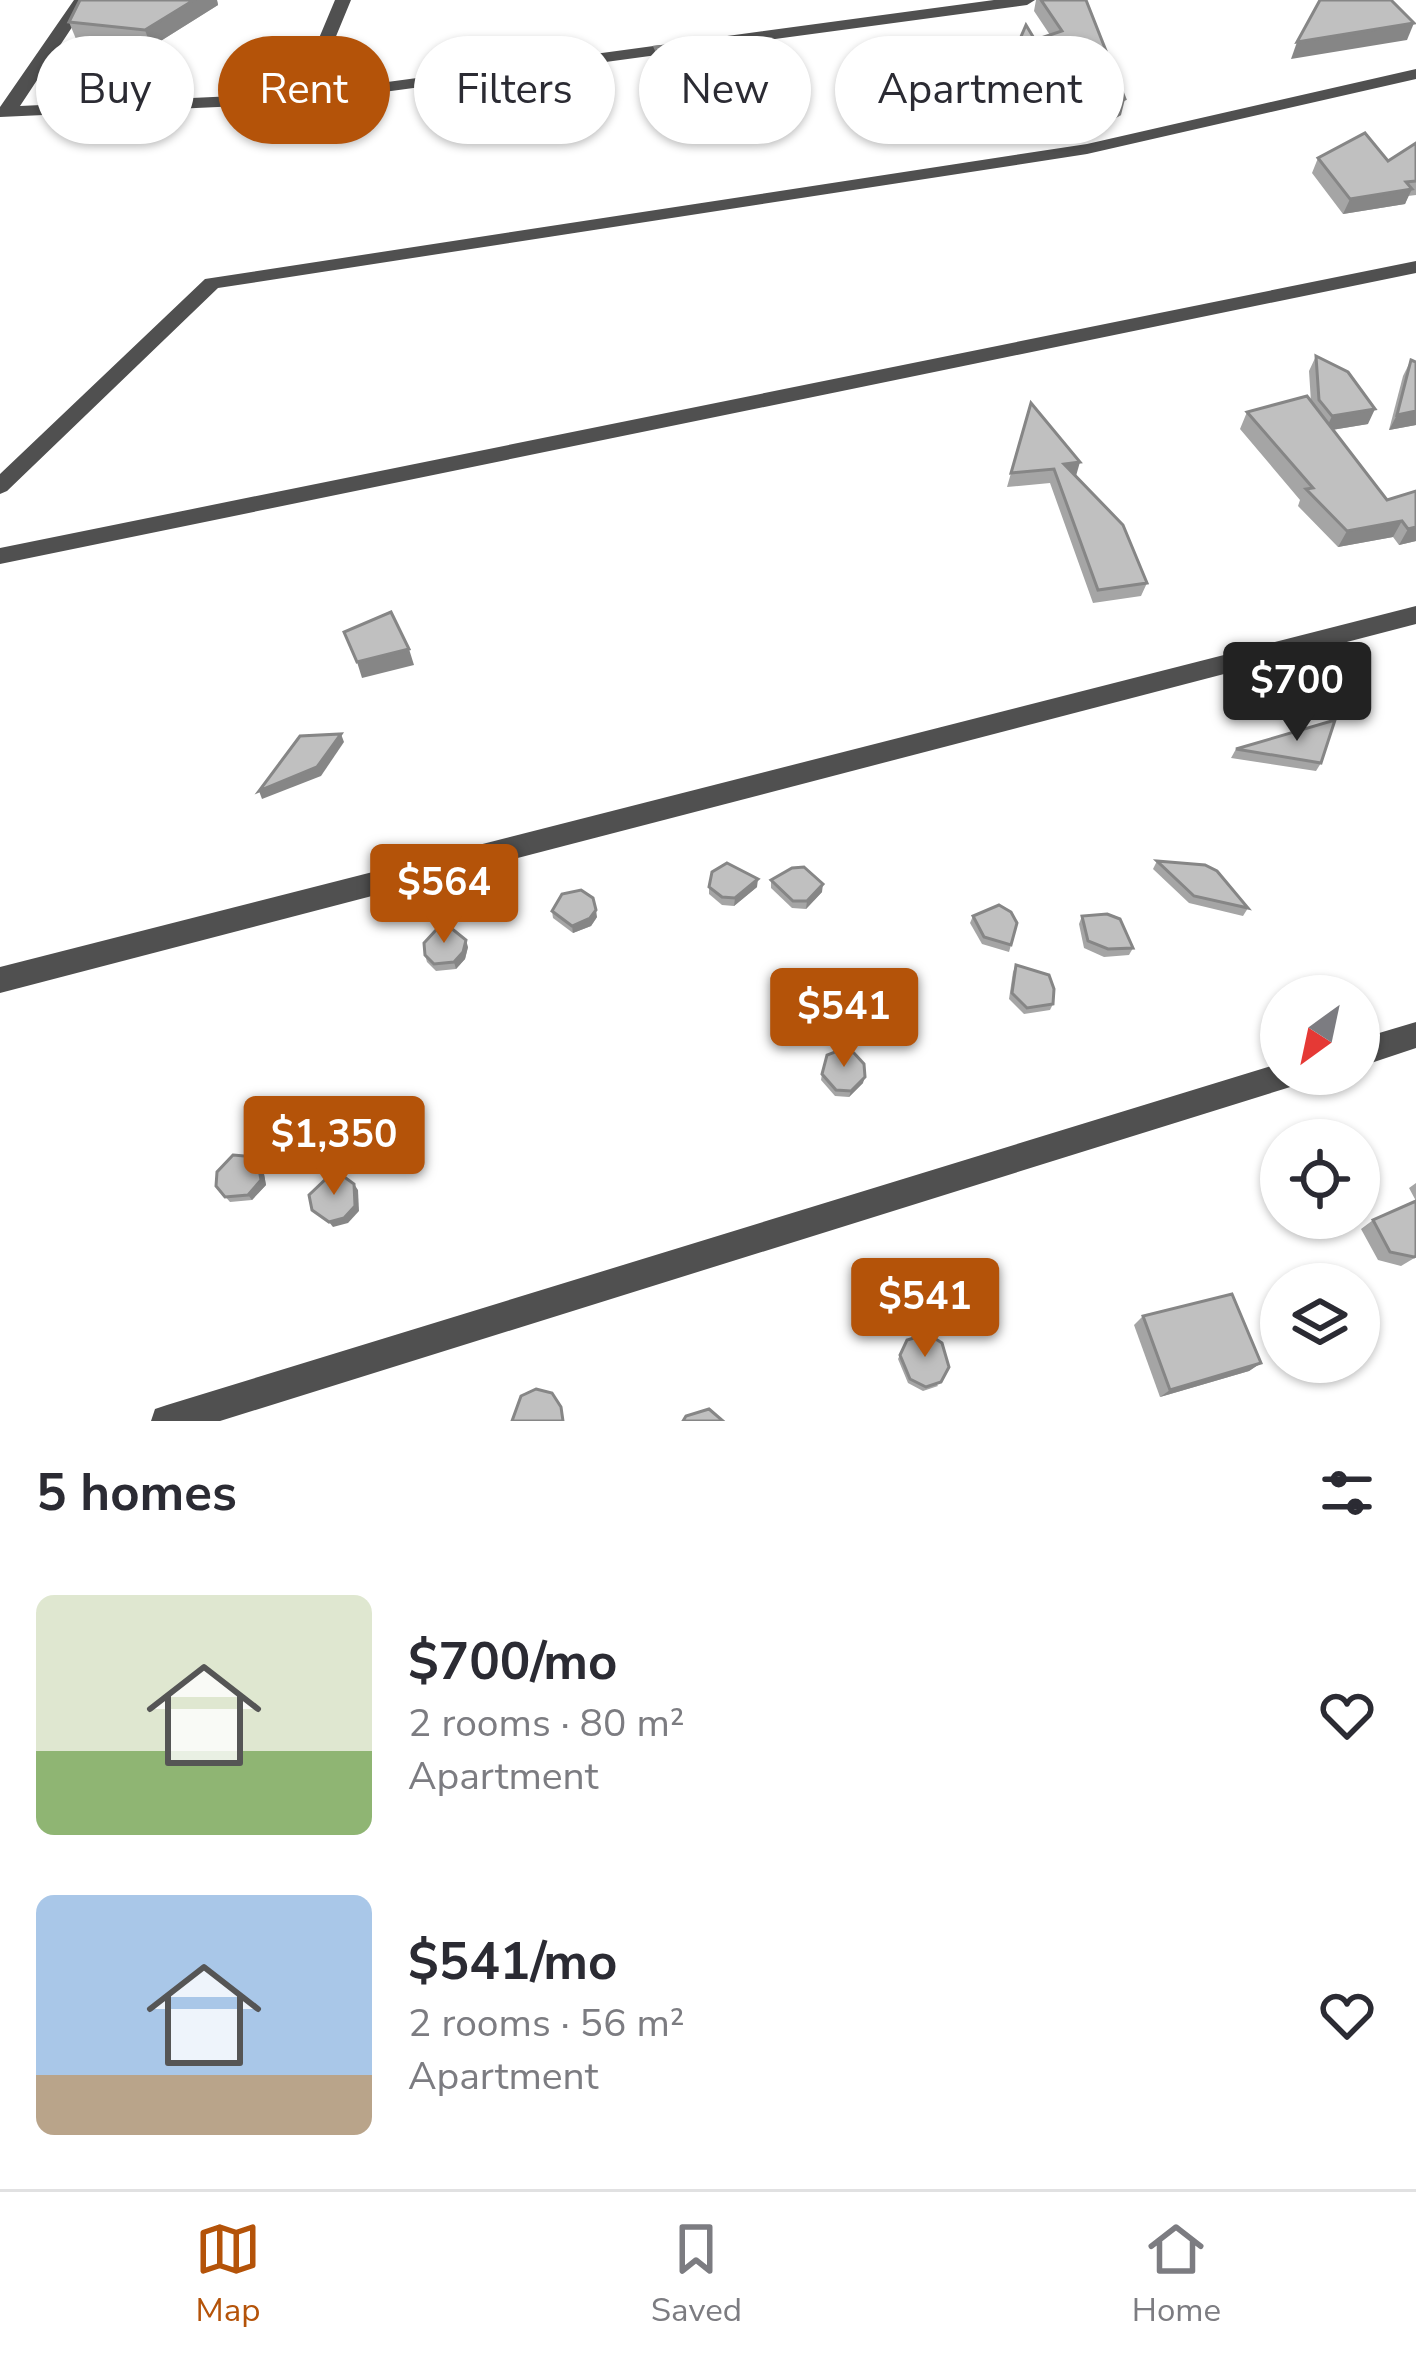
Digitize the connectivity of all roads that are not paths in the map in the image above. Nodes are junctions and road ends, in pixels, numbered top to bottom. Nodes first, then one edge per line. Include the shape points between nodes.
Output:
1 (82, 0) edge
2 (343, 0) edge
3 (1028, 0) edge
4 (328, 36) edge
5 (1416, 74) edge
6 (390, 86) edge
7 (218, 102) edge
8 (5, 111) edge
9 (1416, 267) edge
10 (0, 486) edge
11 (0, 556) edge
12 (1416, 615) edge
13 (0, 980) edge
14 (1416, 1035) edge
15 (1380, 1046) edge
16 (1260, 1083) edge
17 (167, 1421) edge

1 - 8 street
2 - 4 street
3 - 6 street
5 - 10 street via 1087,148 212,283
7 - 8 street
9 - 11 street
12 - 13 street
14 - 15 street
16 - 17 street

